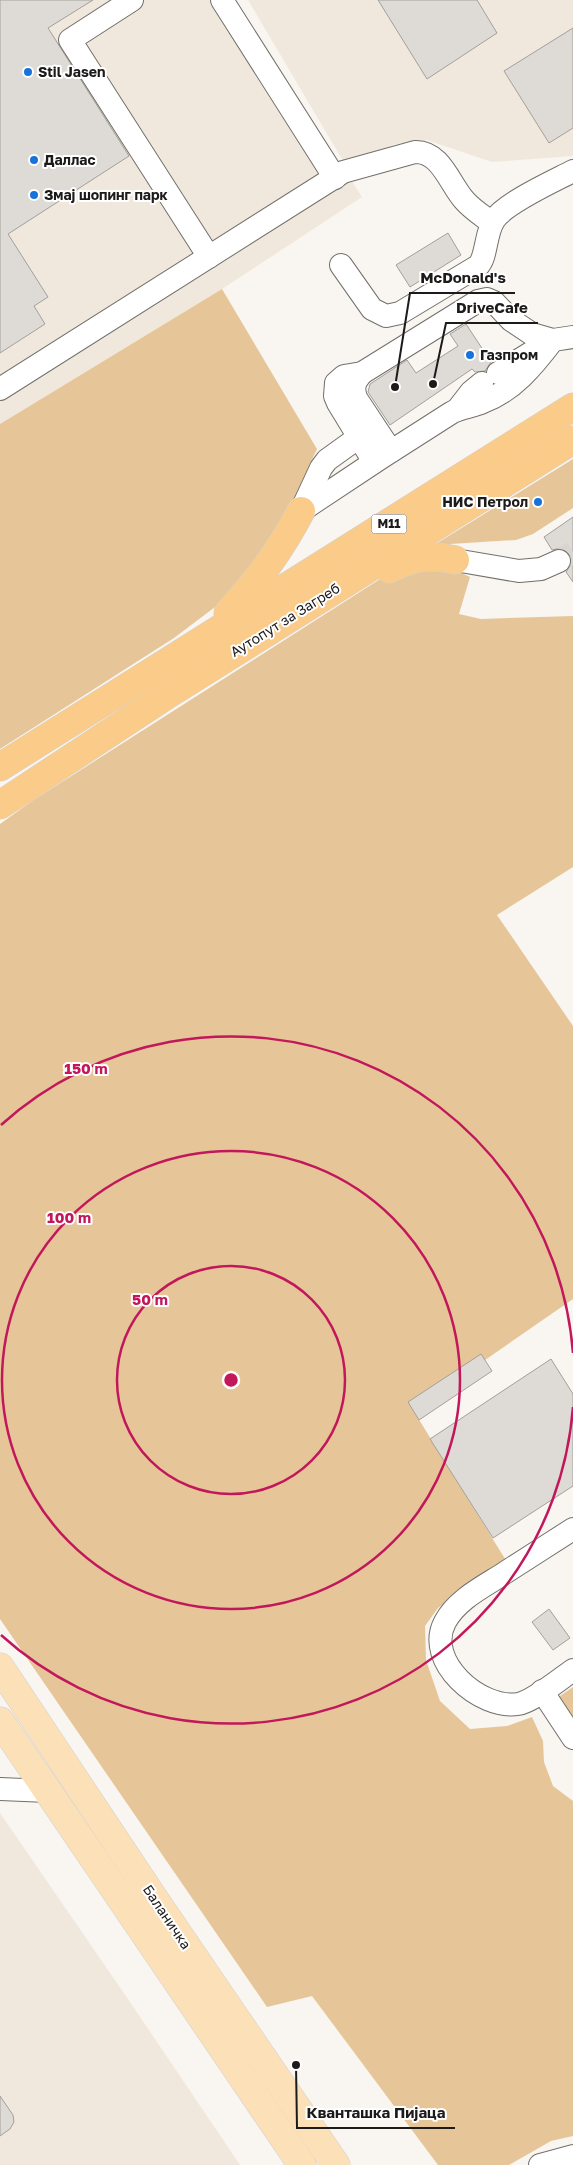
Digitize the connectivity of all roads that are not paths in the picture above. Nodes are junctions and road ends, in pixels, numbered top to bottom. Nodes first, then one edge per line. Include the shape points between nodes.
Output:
1 (132, 0) edge
2 (222, 0) edge
3 (573, 170) edge
4 (335, 178) junction
5 (492, 223) junction
6 (209, 257) junction
7 (341, 265) dead end
8 (563, 338) edge
9 (362, 373) junction
10 (0, 390) edge
11 (573, 407) edge
12 (457, 410) junction
13 (359, 438) junction
14 (573, 440) edge
15 (383, 456) junction
16 (301, 511) junction
17 (455, 560) joint
18 (559, 561) tunnel mouth
19 (344, 582) junction
20 (204, 639) junction
21 (44, 738) junction
22 (0, 758) edge
23 (0, 767) edge
24 (4, 803) edge
25 (573, 1529) edge
26 (0, 1667) edge
27 (573, 1670) edge
28 (542, 1691) junction
29 (1, 1726) edge
30 (573, 1738) edge
31 (0, 1789) edge
32 (48, 1791) junction
33 (573, 2156) edge
34 (302, 2165) edge
35 (336, 2165) edge
36 (540, 2165) edge

1 - 6 street via 70,40
2 - 4 street
3 - 5 street via 513,204
4 - 5 street via 343,172 423,152 435,159 465,201
4 - 6 street
5 - 7 street via 483,260 478,266 391,316 372,309
6 - 10 street
8 - 9 street via 532,334 487,299 478,301
8 - 12 street via 490,378 470,392
8 - 12 street via 508,388 484,402
9 - 13 street via 344,376 336,383 335,390 338,403
9 - 15 street via 355,381 354,392
11 - 20 highway, Аутопут за Загреб / M11
12 - 15 street
13 - 15 street
13 - 16 street via 321,468
14 - 19 highway, Аутопут за Загреб / M11
15 - 16 street
16 - 20 highway via 266,570
17 - 18 street via 520,570 541,569
17 - 19 highway via 417,557
19 - 24 highway, Аутопут за Загреб / M11
20 - 21 highway, Аутопут за Загреб / M11
21 - 22 highway
21 - 23 highway, Аутопут за Загреб / M11
25 - 28 street via 462,1601 440,1634 440,1647 452,1670 483,1697 503,1704 519,1704
26 - 35 main road, Баланичка
27 - 28 street
28 - 30 street
29 - 32 main road, Баланичка
31 - 32 street
32 - 34 main road, Баланичка
33 - 36 street

